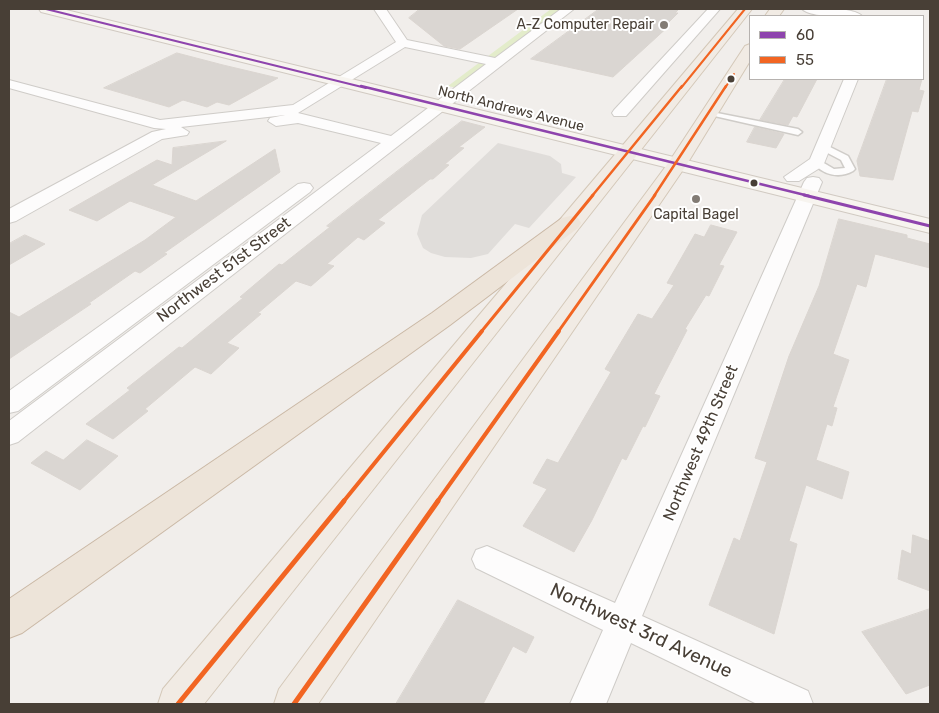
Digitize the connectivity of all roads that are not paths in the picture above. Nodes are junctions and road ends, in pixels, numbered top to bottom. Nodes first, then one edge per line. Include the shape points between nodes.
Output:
1 (46, 9) edge
2 (90, 9) edge
3 (380, 9) edge
4 (547, 9) edge
5 (568, 9) edge
6 (714, 9) edge
7 (745, 9) edge
8 (808, 9) edge
9 (849, 15) edge
10 (509, 37) dead end
11 (403, 44) junction
12 (494, 48) dead end
13 (749, 51) edge
14 (479, 59) junction
15 (496, 62) junction
16 (464, 70) dead end
17 (357, 71) junction
18 (851, 80) edge
19 (341, 81) junction
20 (9, 84) edge
21 (33, 91) junction
22 (438, 98) junction
23 (9, 102) edge
24 (297, 113) junction
25 (620, 113) dead end
26 (710, 113) junction
27 (402, 116) dead end
28 (159, 130) junction
29 (798, 132) dead end
30 (384, 135) junction
31 (632, 145) junction
32 (682, 157) junction
33 (811, 173) junction
34 (930, 211) edge
35 (9, 217) edge
36 (570, 223) junction
37 (930, 226) edge
38 (9, 404) edge
39 (9, 435) edge
40 (487, 559) dead end
41 (9, 620) edge
42 (623, 623) junction
43 (178, 704) edge
44 (294, 704) edge
45 (588, 704) edge
46 (795, 704) edge

1 - 19 main road, North Andrews Avenue
2 - 17 main road, North Andrews Avenue
3 - 11 street
4 - 10 street
5 - 15 street
6 - 25 street
7 - 31 main road
8 - 9 street
11 - 14 street
11 - 17 street
12 - 14 street
13 - 26 main road
14 - 15 street
14 - 16 street
15 - 22 street
17 - 19 street
17 - 22 main road, North Andrews Avenue
18 - 33 street, Northwest 49th Street
19 - 22 main road, North Andrews Avenue
19 - 24 street
20 - 21 street
21 - 23 street
21 - 28 street
22 - 27 street
22 - 30 street, Northwest 51st Street
22 - 31 main road, North Andrews Avenue
24 - 28 street
24 - 30 street
26 - 29 lane
26 - 32 main road
28 - 35 street
30 - 38 street, Northwest 51st Street
30 - 39 street, Northwest 51st Street
31 - 32 main road, North Andrews Avenue
31 - 36 main road
32 - 33 main road, North Andrews Avenue
32 - 44 main road
33 - 34 main road, North Andrews Avenue
33 - 37 main road, North Andrews Avenue
33 - 42 street, Northwest 49th Street
36 - 41 highway via 441,320
36 - 43 main road
40 - 42 street, Northwest 3rd Avenue
42 - 45 street, Northwest 49th Street
42 - 46 street, Northwest 3rd Avenue

